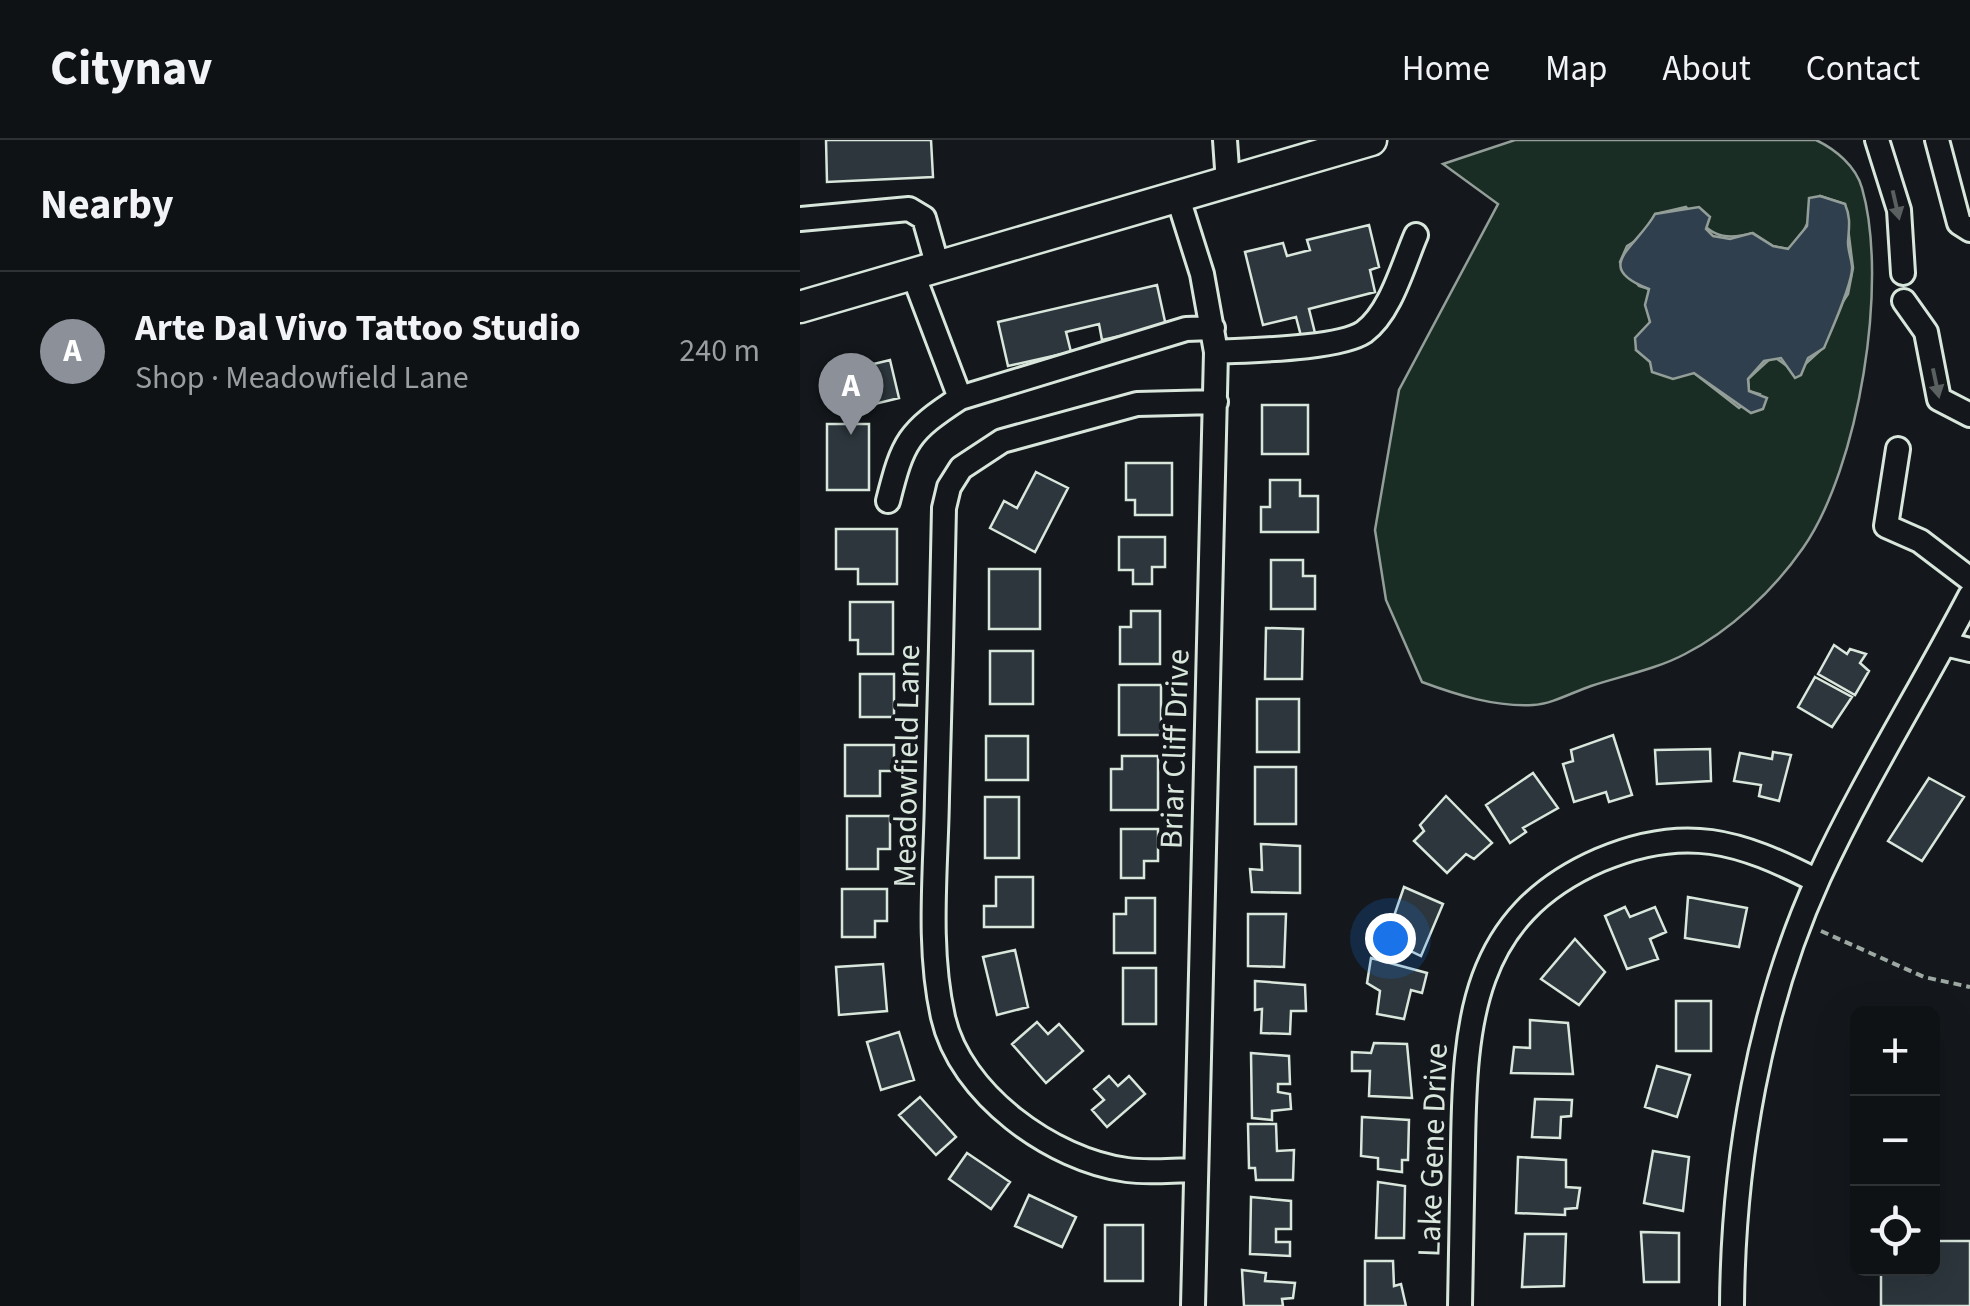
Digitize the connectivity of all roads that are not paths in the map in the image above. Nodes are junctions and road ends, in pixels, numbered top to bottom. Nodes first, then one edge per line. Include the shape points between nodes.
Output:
1 (1225, 140) edge
2 (1371, 140) edge
3 (1877, 140) edge
4 (1937, 140) edge
5 (1228, 183) junction
6 (1178, 198) junction
7 (800, 220) edge
8 (1970, 230) edge
9 (1416, 236) dead end
10 (926, 271) junction
11 (1902, 273) dead end
12 (1904, 301) dead end
13 (800, 307) edge
14 (1214, 328) junction
15 (1216, 352) junction
16 (960, 398) junction
17 (1216, 402) junction
18 (1970, 415) edge
19 (1898, 449) dead end
20 (888, 501) dead end
21 (1970, 579) edge
22 (1970, 596) edge
23 (1945, 644) junction
24 (1970, 650) edge
25 (1817, 881) junction
26 (1196, 1170) junction
27 (1192, 1306) edge
28 (1460, 1306) edge
29 (1732, 1306) edge

1 - 5 street
2 - 5 main road
3 -> 11 street via 1899,210
4 - 8 street via 1959,222
5 - 6 main road
6 - 10 main road
6 - 14 street, Briar Cliff Drive
7 - 10 street via 908,210 924,218
9 - 15 street via 1384,307 1363,333 1309,346
10 - 13 main road
10 - 16 street
12 -> 18 street via 1926,332 1939,399
14 - 15 street, Briar Cliff Drive
14 - 16 street via 1186,328
15 - 17 street, Briar Cliff Drive
16 - 20 street via 919,424 900,454
17 - 26 street, Briar Cliff Drive
17 - 26 street, Meadowfield Lane via 1138,404 1002,442 961,468 944,508 934,942 944,1021 980,1086 1049,1142 1128,1170
19 - 21 street via 1886,526
22 - 23 street
23 - 24 street
23 - 25 street
25 - 28 street, Lake Gene Drive via 1750,848 1688,840 1631,847 1539,896 1505,934 1486,971 1465,1050
25 - 29 street via 1748,1118
26 - 27 street, Briar Cliff Drive

